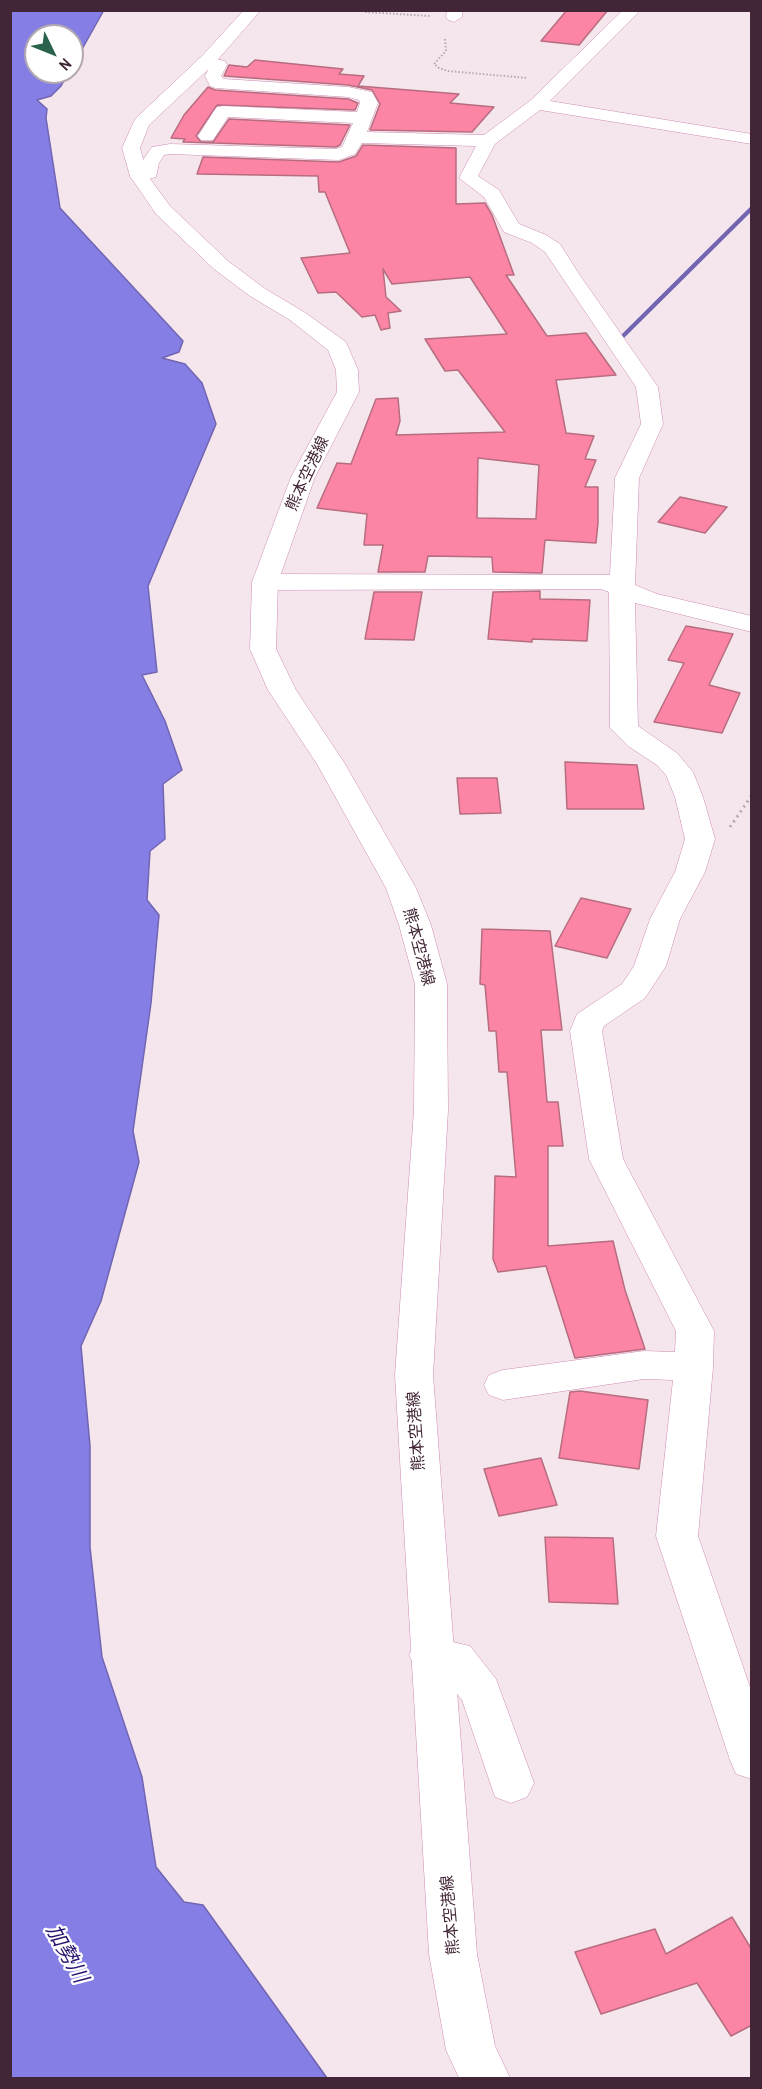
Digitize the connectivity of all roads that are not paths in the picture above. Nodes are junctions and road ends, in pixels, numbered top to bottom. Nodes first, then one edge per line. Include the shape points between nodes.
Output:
1 (254, 10) edge
2 (633, 10) edge
3 (205, 62) junction
4 (537, 104) junction
5 (363, 118) junction
6 (207, 136) dead end
7 (356, 137) junction
8 (752, 139) edge
9 (488, 141) junction
10 (139, 176) junction
11 (265, 582) junction
12 (622, 587) junction
13 (752, 624) edge
14 (694, 1367) junction
15 (503, 1385) dead end
16 (431, 1655) junction
17 (752, 1760) edge
18 (511, 1783) dead end
19 (485, 2079) edge

1 - 3 street, 熊本空港線
2 - 4 street
3 - 5 street via 219,65 213,76 221,84 359,93 369,103
3 - 10 street, 熊本空港線 via 141,123 131,148
4 - 8 street
4 - 9 street
5 - 6 street via 223,111
5 - 7 street
7 - 9 street
7 - 10 street via 349,150 339,155 158,151 149,173
9 - 12 street via 468,178 492,194 511,228 553,248 568,276 647,387 652,424 627,478
10 - 11 street, 熊本空港線 via 162,210 220,265 338,347 347,370 348,392 303,477
11 - 12 street via 605,581
11 - 16 street, 熊本空港線 via 263,649 282,690 331,764 401,888 431,984 431,1110 414,1376
12 - 13 street via 649,600
12 - 14 street via 624,728 679,772 700,839 690,872 665,919 650,966 634,991 589,1021 586,1030 606,1159 695,1331
14 - 15 street via 644,1365
14 - 17 street via 677,1536
16 - 18 street via 456,1659 481,1692
16 - 19 street, 熊本空港線 via 453,1954 471,2050

